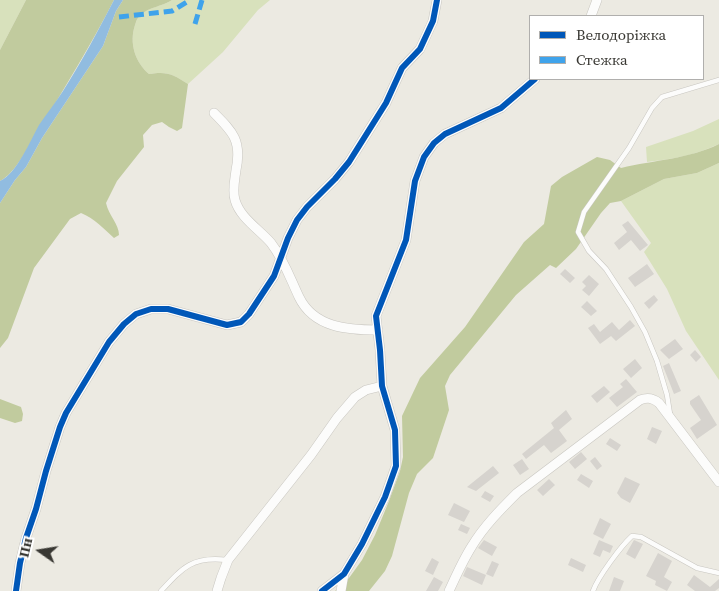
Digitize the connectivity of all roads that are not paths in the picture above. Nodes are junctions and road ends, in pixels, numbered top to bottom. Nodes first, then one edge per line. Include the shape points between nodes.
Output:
1 (437, 0) edge
2 (596, 0) edge
3 (591, 15) edge
4 (534, 80) edge
5 (719, 80) edge
6 (214, 113) dead end
7 (282, 258) junction
8 (378, 330) junction
9 (382, 386) junction
10 (671, 418) junction
11 (719, 482) edge
12 (228, 560) junction
13 (719, 573) edge
14 (344, 574) junction
15 (16, 591) edge
16 (161, 591) edge
17 (217, 591) edge
18 (322, 591) edge
19 (341, 591) edge
20 (449, 591) edge
21 (594, 591) edge

1 - 7 street via 433,20 420,48 402,68 386,103 349,162 297,220
2 - 3 street
4 - 8 street via 501,108 445,134 424,157 416,181 406,240 376,316
5 - 10 lane via 662,97 584,212 578,232 606,269 645,332 657,360
6 - 7 street via 229,128 236,143 235,200 249,222
7 - 8 street via 300,299 320,321 354,330
7 - 15 street via 263,294 241,322 227,325 168,308 151,309 136,314 109,342 60,427 26,538
8 - 9 street
9 - 12 street via 355,397
9 - 14 street via 395,430 396,466 385,497
10 - 11 street
10 - 20 street via 655,399 640,400 525,488 482,530
12 - 16 lane via 200,559 187,566
12 - 17 street
13 - 21 lane via 697,568 641,537 632,536 606,569
14 - 18 street
14 - 19 street

